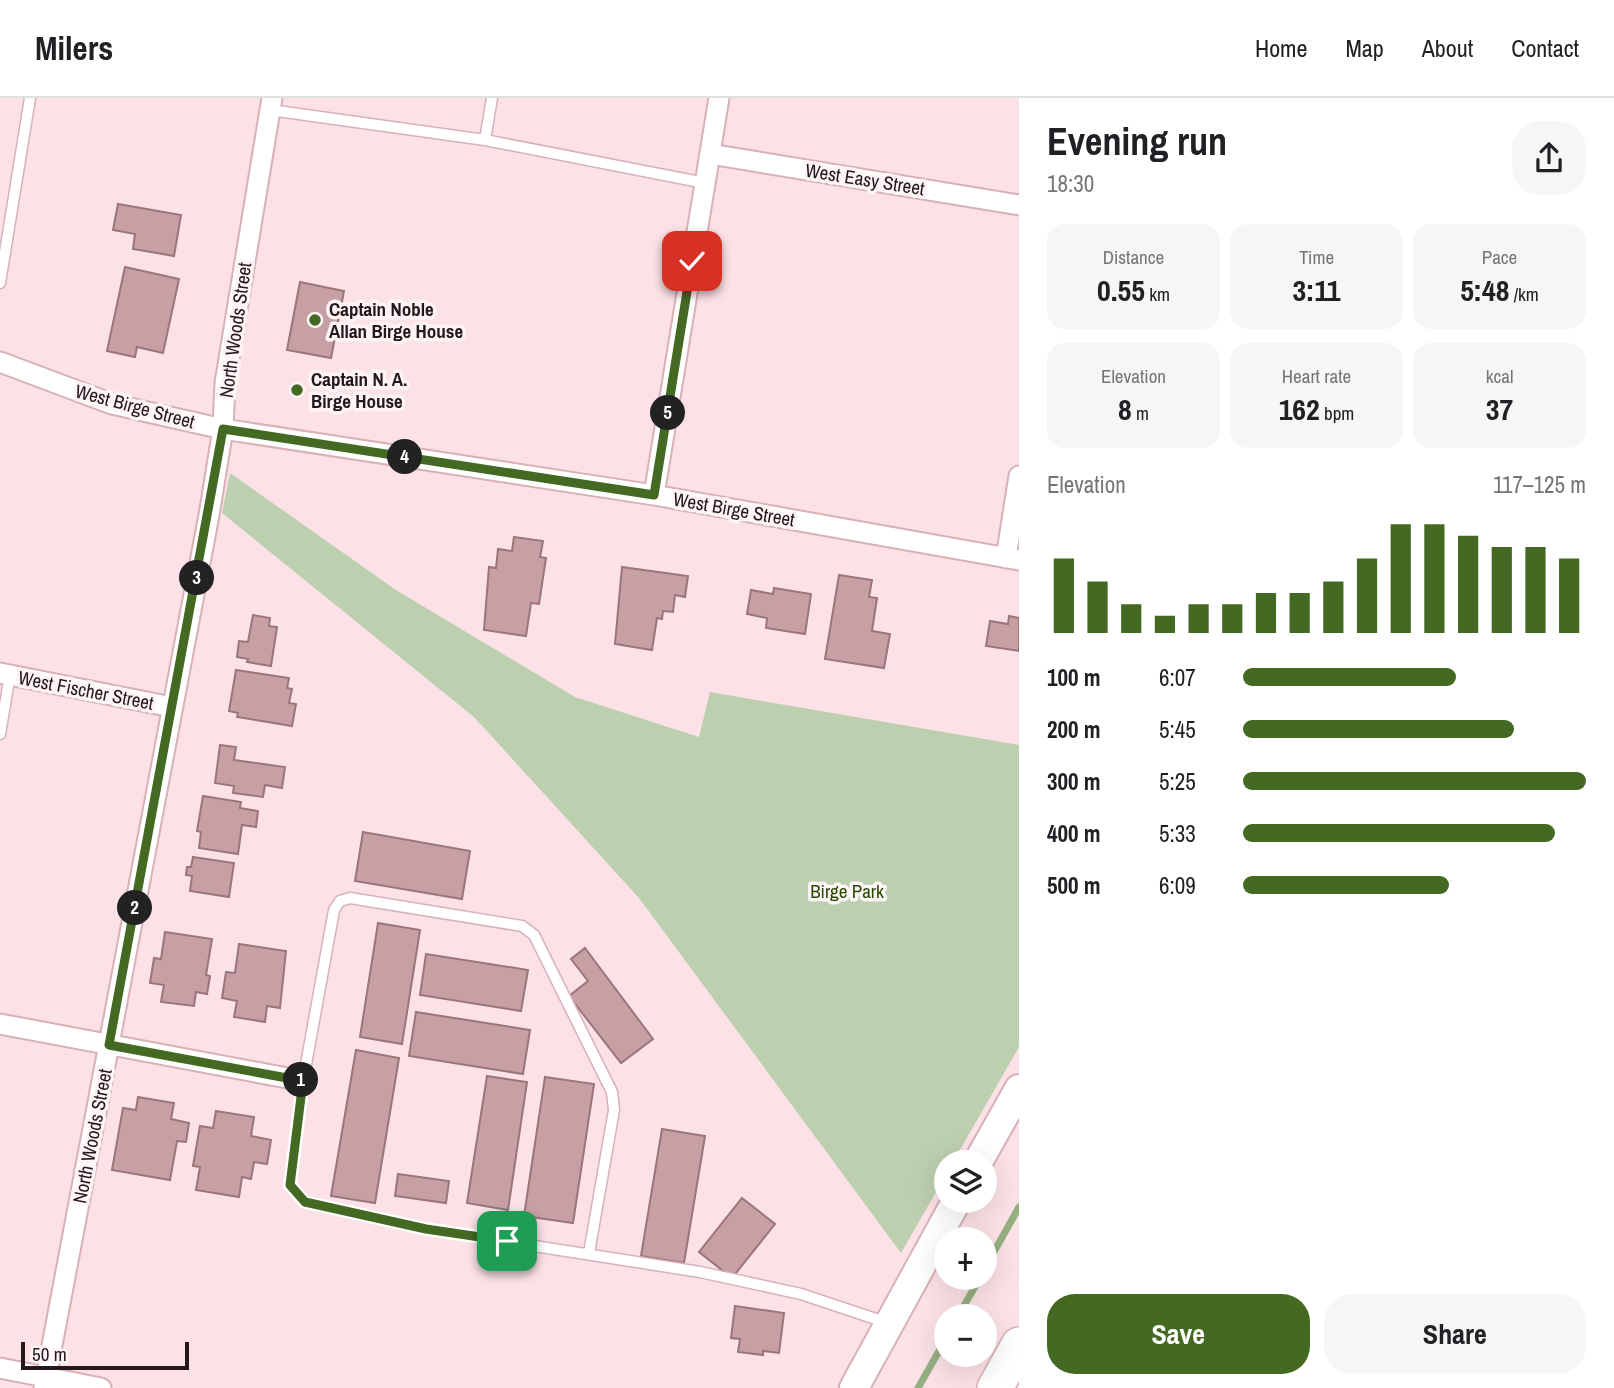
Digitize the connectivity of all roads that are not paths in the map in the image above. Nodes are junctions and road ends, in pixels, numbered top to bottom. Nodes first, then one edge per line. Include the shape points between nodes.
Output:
1 (30, 98) edge
2 (492, 98) edge
3 (719, 98) edge
4 (271, 104) edge
5 (485, 140) junction
6 (710, 153) junction
7 (705, 183) junction
8 (1019, 205) edge
9 (0, 283) edge
10 (0, 362) edge
11 (223, 429) junction
12 (1019, 477) edge
13 (654, 495) junction
14 (1013, 559) edge
15 (5, 674) edge
16 (172, 707) junction
17 (0, 734) edge
18 (0, 1024) edge
19 (109, 1045) junction
20 (303, 1081) junction
21 (1019, 1089) edge
22 (985, 1150) edge
23 (950, 1213) edge
24 (589, 1253) junction
25 (888, 1324) junction
26 (1019, 1345) edge
27 (0, 1368) edge
28 (45, 1383) edge
29 (101, 1388) edge
30 (854, 1388) edge
31 (995, 1388) edge

1 - 9 lane
2 - 5 lane
3 - 6 street
4 - 5 lane
4 - 11 street, North Woods Street via 225,383
5 - 7 lane
6 - 7 street
6 - 8 street, West Easy Street
7 - 13 street
10 - 11 street, West Birge Street via 112,404
11 - 13 street, West Birge Street
11 - 16 street, North Woods Street
12 - 14 street
13 - 14 street, West Birge Street
15 - 16 street, West Fischer Street
15 - 17 lane
16 - 19 street, North Woods Street
18 - 19 street
19 - 20 street
19 - 28 street, North Woods Street
20 - 24 lane via 290,1185 305,1202 426,1229
20 - 24 lane via 334,910 340,901 350,898 522,926 540,946 612,1092 614,1110
21 - 22 main road
23 - 25 main road
24 - 25 lane via 801,1294
25 - 30 main road
26 - 31 highway
27 - 28 street
28 - 29 street

